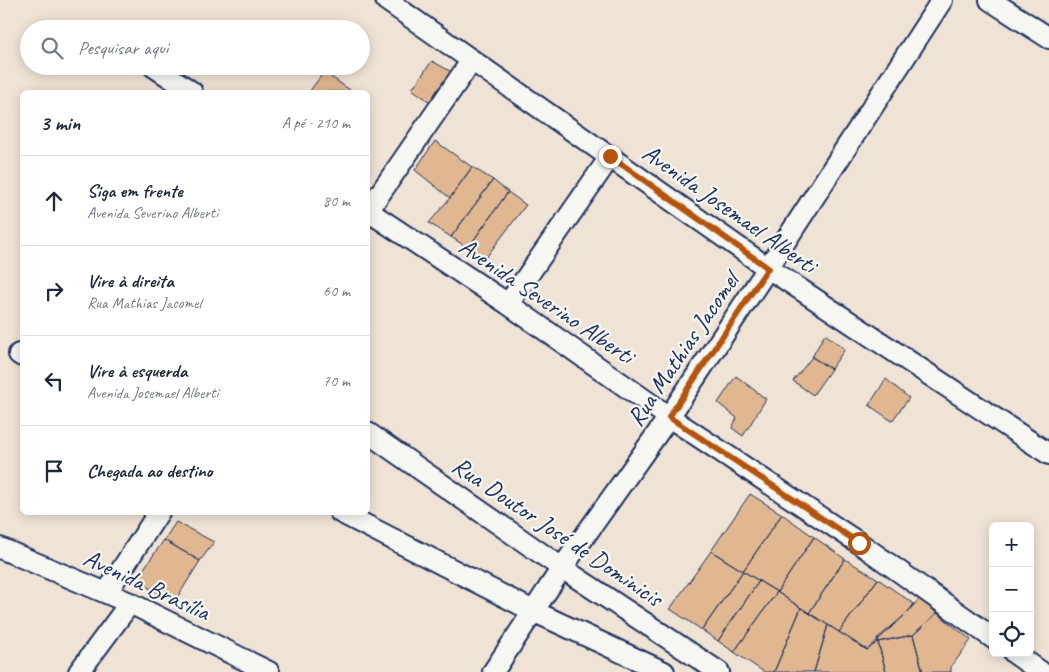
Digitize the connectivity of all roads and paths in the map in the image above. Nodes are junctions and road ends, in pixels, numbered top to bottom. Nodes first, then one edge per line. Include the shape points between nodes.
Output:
1 (386, 0) edge
2 (942, 0) edge
3 (990, 0) edge
4 (1049, 38) edge
5 (472, 60) junction
6 (166, 75) edge
7 (189, 90) edge
8 (610, 156) junction
9 (370, 208) edge
10 (370, 212) edge
11 (768, 268) junction
12 (508, 304) junction
13 (669, 417) junction
14 (370, 434) edge
15 (1049, 454) edge
16 (157, 515) edge
17 (346, 515) edge
18 (0, 548) edge
19 (562, 568) junction
20 (107, 592) junction
21 (130, 603) junction
22 (532, 611) junction
23 (989, 635) edge
24 (1020, 657) edge
25 (79, 672) edge
26 (269, 672) edge
27 (493, 672) edge
28 (664, 672) edge
29 (719, 672) edge
30 (1041, 672) edge

1 - 5 street, Avenida Josemael Alberti
2 - 11 street, Rua Mathias Jacomel
3 - 4 street
5 - 8 street, Avenida Josemael Alberti
5 - 9 street
6 - 7 street
8 - 11 street, Avenida Josemael Alberti
8 - 12 street
10 - 12 street, Avenida Severino Alberti
11 - 13 street, Rua Mathias Jacomel
11 - 15 street, Avenida Josemael Alberti
12 - 13 street, Avenida Severino Alberti
13 - 19 street, Rua Mathias Jacomel
13 - 23 street, Avenida Severino Alberti via 859,543
14 - 19 street, Rua Doutor José de Dominicis
16 - 20 street
17 - 22 street
18 - 20 street, Avenida Brasília
19 - 22 street, Rua Mathias Jacomel
19 - 29 street, Rua Doutor José de Dominicis
20 - 21 street, Avenida Brasília
21 - 25 street
21 - 26 street, Avenida Brasília
22 - 27 street, Rua Mathias Jacomel
22 - 28 street
24 - 30 street

